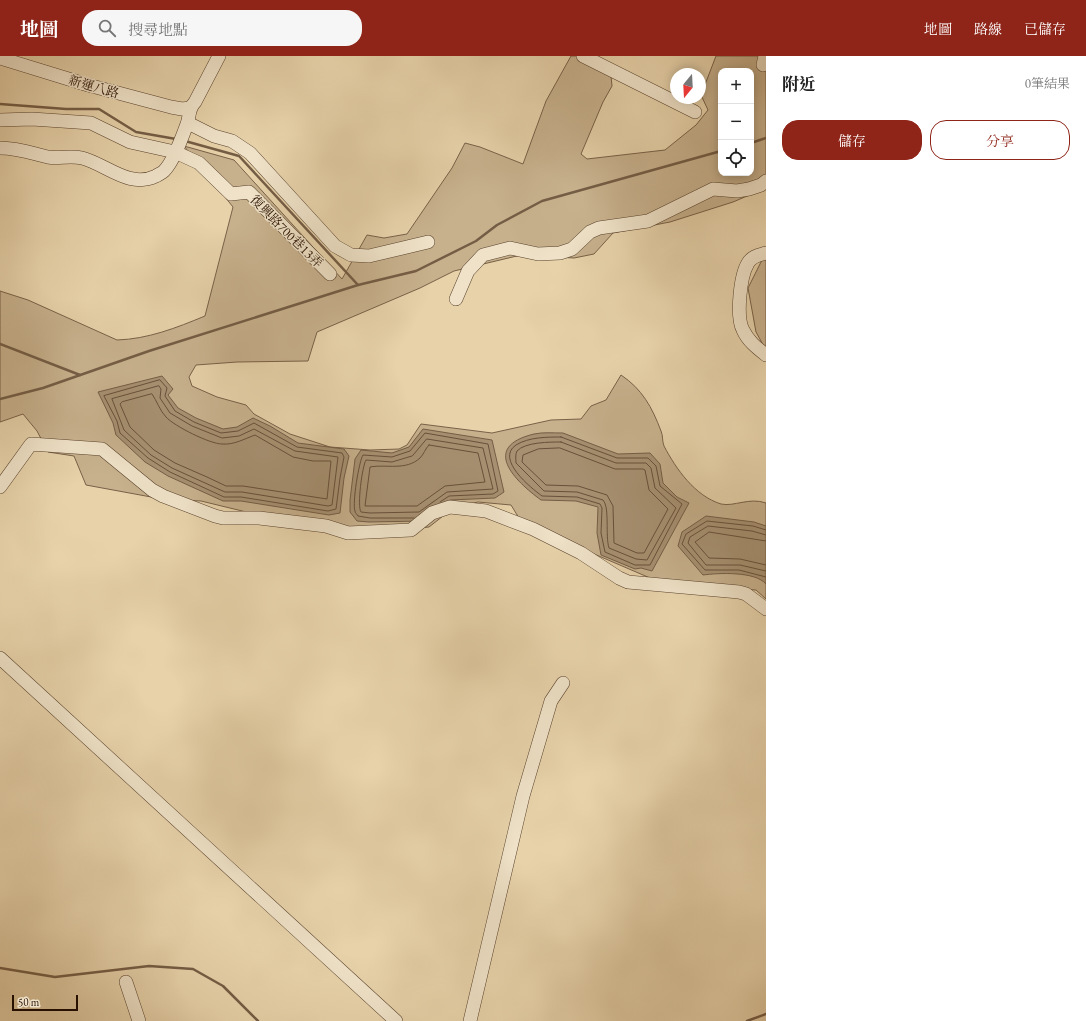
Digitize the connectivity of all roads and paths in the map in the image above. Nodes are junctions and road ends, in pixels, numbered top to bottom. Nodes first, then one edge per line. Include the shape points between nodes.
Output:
1 (219, 56) edge
2 (583, 56) edge
3 (0, 58) edge
4 (190, 108) junction
5 (695, 112) dead end
6 (0, 120) edge
7 (186, 127) junction
8 (0, 148) edge
9 (176, 148) junction
10 (766, 181) edge
11 (428, 242) dead end
12 (766, 253) edge
13 (330, 274) dead end
14 (456, 299) dead end
15 (766, 355) edge
16 (0, 487) edge
17 (766, 609) edge
18 (0, 658) edge
19 (563, 683) dead end
20 (126, 982) dead end
21 (139, 1021) edge
22 (396, 1021) edge
23 (470, 1021) edge

1 - 4 street
2 - 5 street
3 - 4 street, 新運八路 via 171,107
4 - 7 street
6 - 9 street, 復興路700巷13弄 via 32,119 91,124 130,142
7 - 9 street
7 - 11 street via 232,141 250,153 334,246 351,255 369,256
8 - 9 street via 23,149 49,157 83,158 120,176 143,179 164,172
9 - 13 street, 復興路700巷13弄 via 199,163 231,194 249,192
10 - 14 street via 755,187 736,191 713,189 648,221 599,228 590,232 572,249 560,253 538,254 510,248 483,255 468,271
12 - 15 street via 755,256 748,263 743,277 739,315 742,329 752,344
16 - 17 street via 31,444 96,448 102,449 152,490 215,516 326,526 348,533 411,530 432,513 450,507 486,511 533,529 581,553 628,582 739,592 746,594
18 - 22 street
19 - 23 street via 550,701 523,796
20 - 21 street

